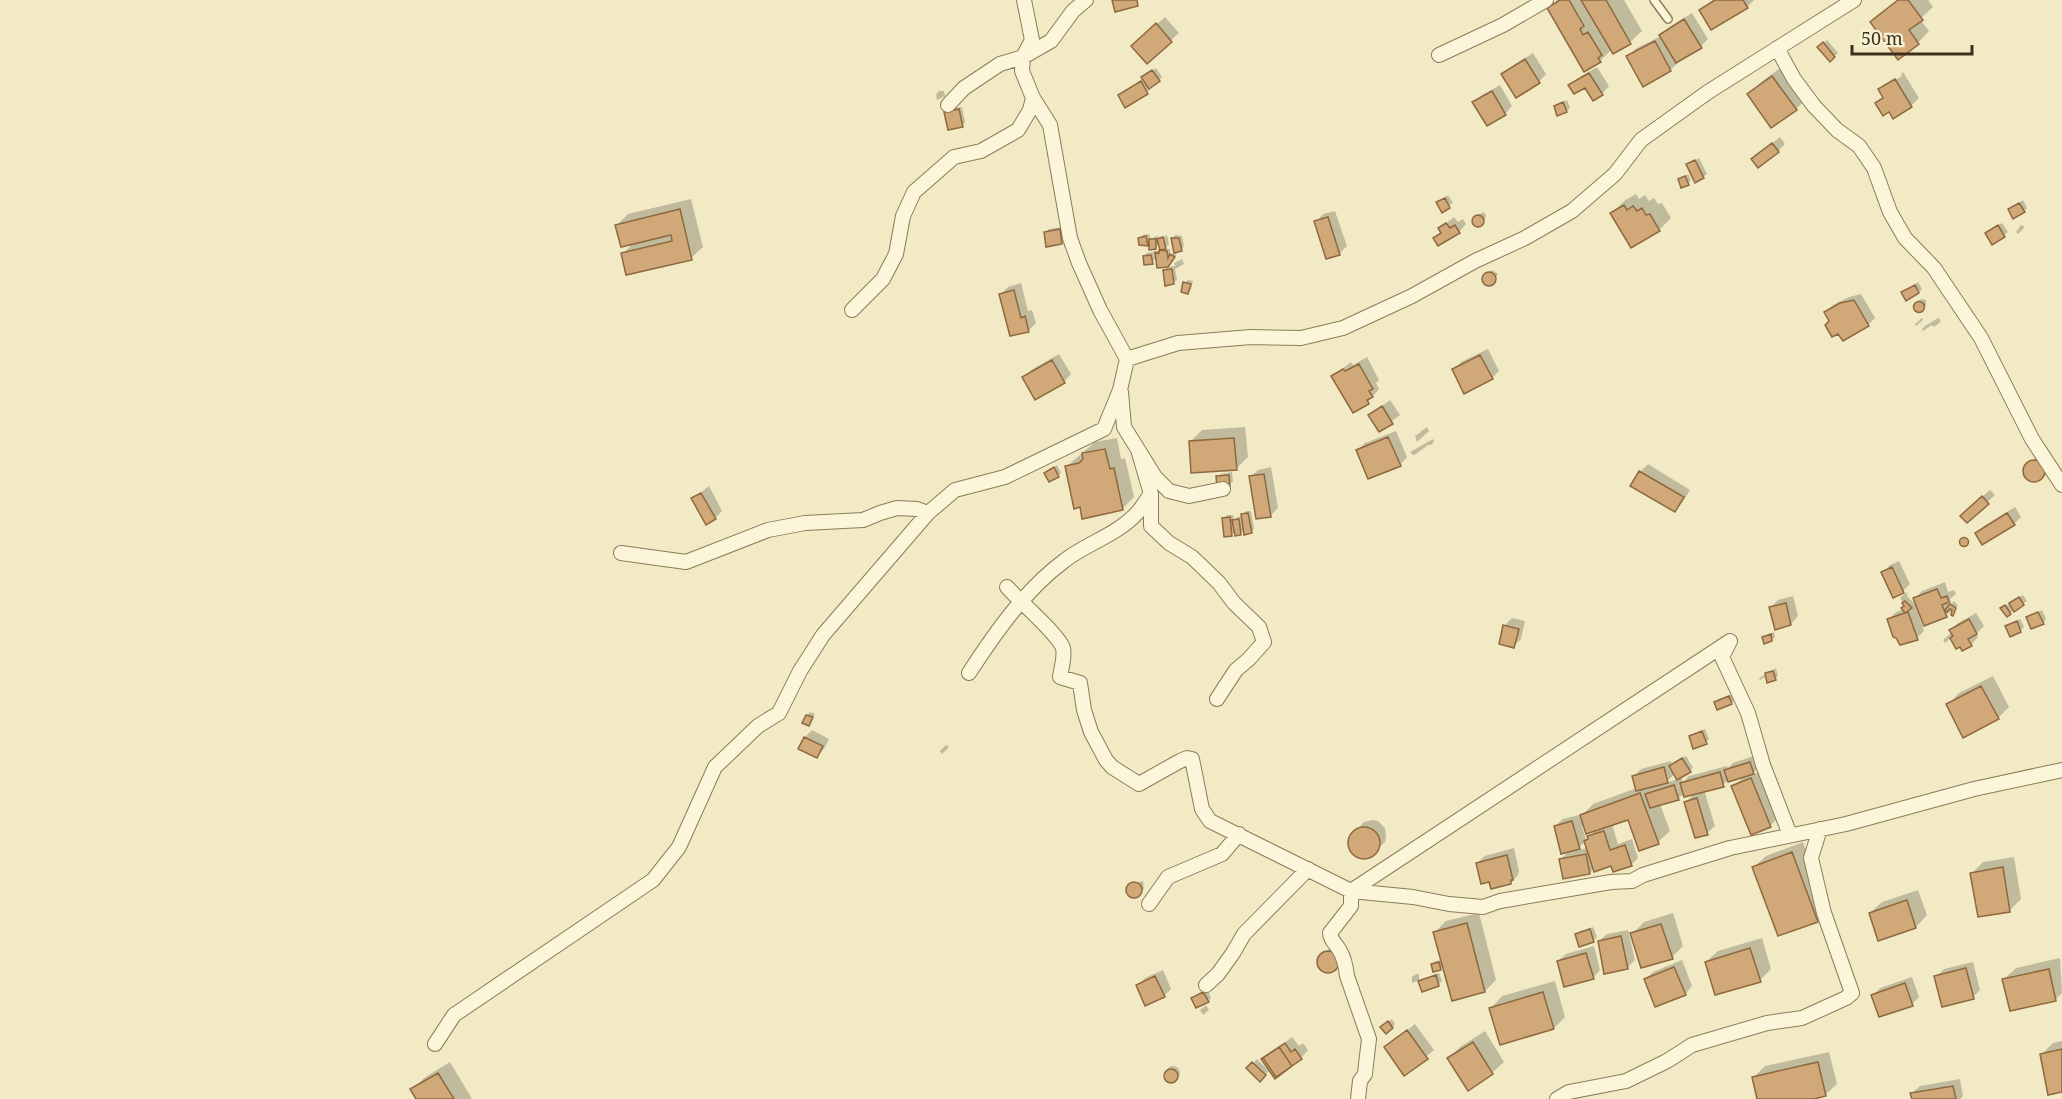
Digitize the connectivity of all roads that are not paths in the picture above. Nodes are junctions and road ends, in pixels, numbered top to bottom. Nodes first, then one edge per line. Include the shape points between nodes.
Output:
1 (1023, 0) edge
2 (1086, 0) edge
3 (1546, 0) edge
4 (1654, 0) edge
5 (1854, 0) edge
6 (1668, 19) dead end
7 (1777, 48) junction
8 (1439, 55) dead end
9 (1023, 57) junction
10 (1033, 98) junction
11 (948, 105) dead end
12 (852, 310) dead end
13 (1127, 359) junction
14 (1120, 390) junction
15 (1139, 453) junction
16 (2062, 485) edge
17 (1223, 489) dead end
18 (1151, 494) junction
19 (928, 513) junction
20 (621, 553) dead end
21 (1007, 587) dead end
22 (1021, 603) junction
23 (969, 673) dead end
24 (1217, 699) dead end
25 (2062, 770) edge
26 (1820, 829) junction
27 (1239, 834) junction
28 (1790, 835) junction
29 (1308, 869) junction
30 (1351, 891) junction
31 (1149, 904) dead end
32 (1206, 985) dead end
33 (435, 1044) dead end
34 (1358, 1099) edge
35 (1557, 1099) edge

1 - 9 street via 1032,40
2 - 9 street via 1051,41
3 - 8 street
4 - 6 lane
5 - 7 street
7 - 13 street via 1641,141 1616,174 1572,211 1412,296 1343,328 1301,338 1251,337 1178,343
7 - 16 street via 1814,106 1859,146 1874,168 1890,212 1905,238 1934,268 1981,338 2032,439
9 - 10 street via 1022,71
9 - 11 street via 992,69 964,88
10 - 12 street via 1018,130 981,151 954,157 914,192 903,216 896,254 883,279
10 - 13 street via 1050,125 1070,238 1079,263
13 - 14 street
14 - 15 street via 1124,427
14 - 19 street via 1104,429 1005,477 956,490
15 - 17 street via 1169,491 1189,495
15 - 18 street
18 - 22 street via 1137,514 1064,561
18 - 24 street via 1151,526 1219,583 1262,634 1264,642 1236,670
19 - 20 street via 897,508 863,520 805,523 768,530 686,562
19 - 33 street via 823,635 779,713 758,726 715,767 679,847 653,880 454,1015
21 - 22 street
22 - 23 street
22 - 27 street via 1054,634 1063,649 1060,677 1080,683 1091,732 1112,768 1139,784 1187,758 1192,759 1202,809 1210,820
25 - 26 street
26 - 28 street
26 - 35 street via 1811,858 1824,913 1852,993 1802,1018 1756,1026 1692,1045 1626,1081 1569,1092
27 - 29 street
27 - 31 street via 1222,854 1168,877
28 - 30 street via 1730,848 1632,881 1483,907
28 - 30 street via 1748,713 1722,657 1730,641
29 - 30 street
29 - 32 street via 1244,934 1233,954
30 - 34 street via 1351,906 1330,933 1346,966 1369,1039

